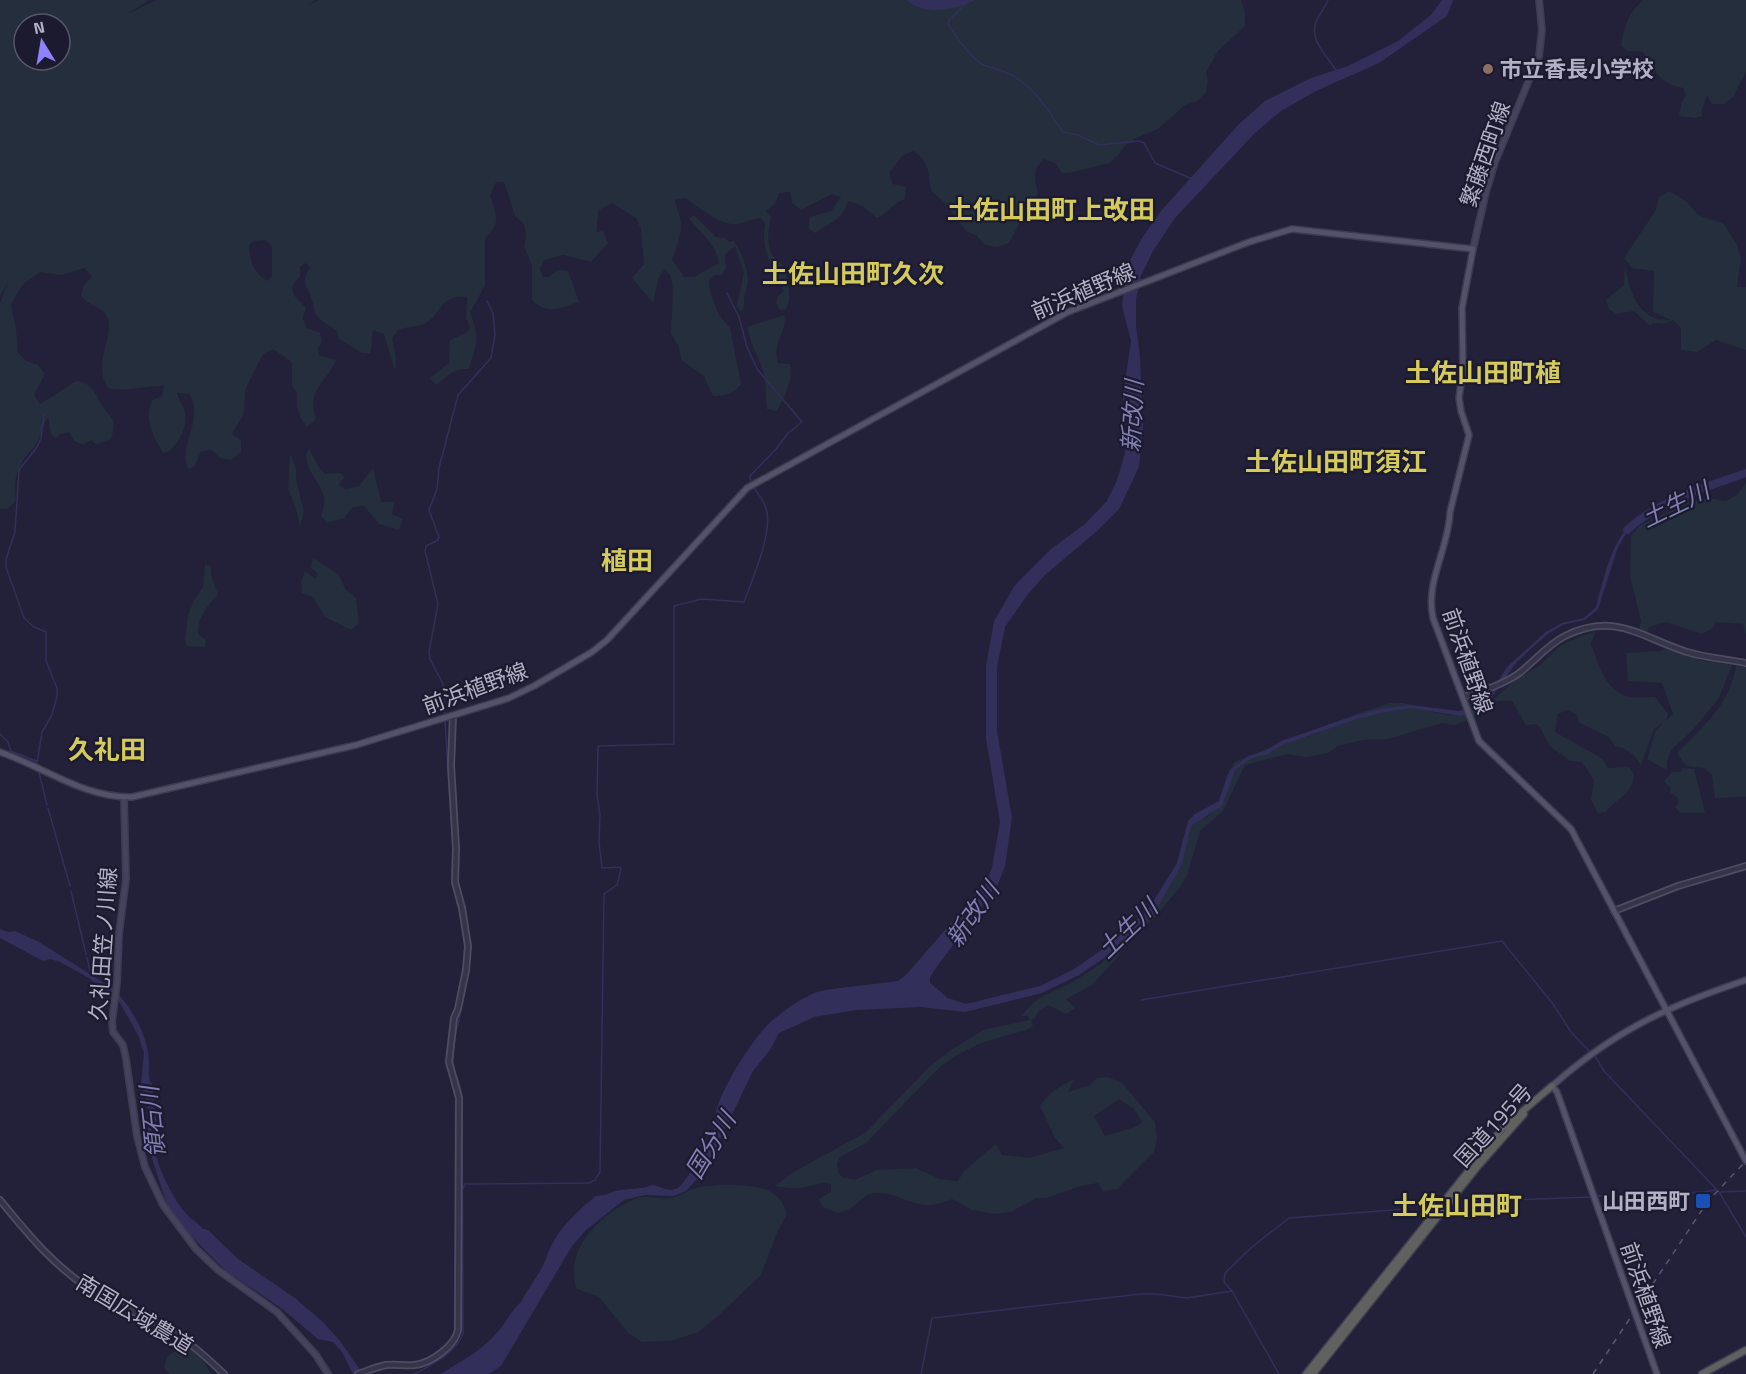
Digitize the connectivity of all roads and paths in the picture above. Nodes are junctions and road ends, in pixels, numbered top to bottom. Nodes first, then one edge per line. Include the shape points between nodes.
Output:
1 (1539, 0) edge
2 (1473, 249) junction
3 (1746, 663) edge
4 (1463, 697) junction
5 (453, 716) junction
6 (0, 752) edge
7 (124, 797) junction
8 (1746, 866) edge
9 (1614, 911) junction
10 (1746, 980) edge
11 (1667, 1010) junction
12 (1552, 1086) junction
13 (1746, 1161) edge
14 (0, 1200) edge
15 (1746, 1350) edge
16 (224, 1374) edge
17 (327, 1374) edge
18 (358, 1374) edge
19 (1306, 1374) edge
20 (1313, 1374) edge
21 (1657, 1374) edge
22 (1702, 1374) edge

1 - 2 main road, 繁藤西町線 via 1539,56 1495,162
2 - 4 main road, 前浜植野線 via 1462,308 1459,398 1469,435 1433,582 1431,609
2 - 5 main road, 前浜植野線 via 1292,229 1053,318 750,486 592,652 520,693
3 - 4 street via 1684,651 1628,628 1603,627 1564,636 1507,680
4 - 9 main road, 前浜植野線 via 1479,741 1571,829
5 - 7 main road, 前浜植野線 via 356,745
5 - 18 street via 454,873 468,946 449,1062 459,1098 458,1330 450,1346 424,1362 386,1365
6 - 7 main road, 前浜植野線 via 91,792
7 - 17 main road, 久礼田笠ノ川線 via 127,872 112,1017 114,1032 123,1045 140,1149 153,1188 195,1249 277,1312 316,1355
8 - 9 street via 1678,886
9 - 11 main road, 前浜植野線
10 - 11 main road
11 - 12 main road via 1593,1055
11 - 13 main road, 前浜植野線
12 - 19 highway, 国道195号 via 1495,1138
12 - 20 highway, 国道195号 via 1478,1166
12 - 21 main road, 前浜植野線, bridge
14 - 16 street, 南国広域農道 via 44,1252 75,1279 176,1334
15 - 22 highway

